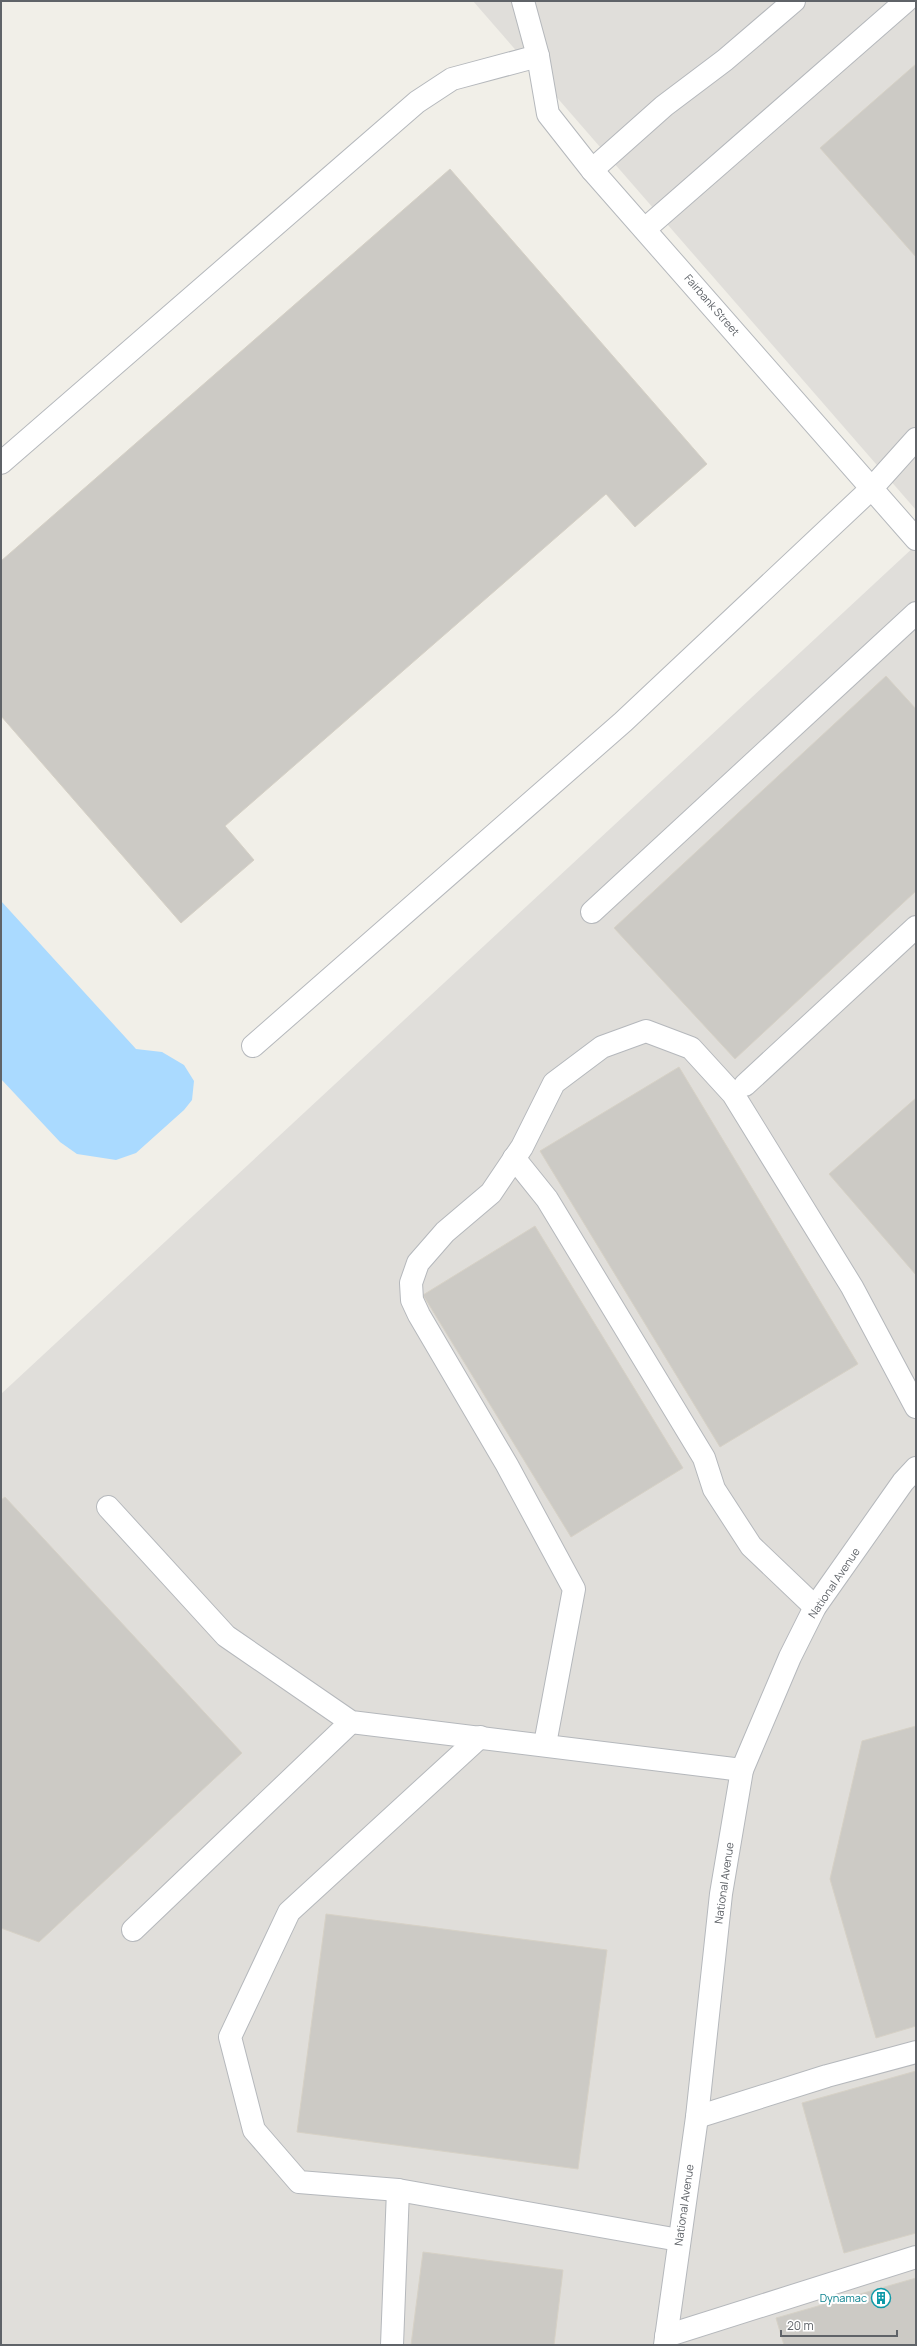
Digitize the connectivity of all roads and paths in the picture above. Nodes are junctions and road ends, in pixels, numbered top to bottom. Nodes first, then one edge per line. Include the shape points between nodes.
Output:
1 (523, 1) edge
2 (794, 1) edge
3 (906, 1) edge
4 (538, 56) junction
5 (592, 170) junction
6 (645, 229) junction
7 (916, 439) edge
8 (1, 463) edge
9 (872, 488) junction
10 (916, 539) edge
11 (916, 613) edge
12 (592, 912) dead end
13 (916, 927) edge
14 (253, 1046) dead end
15 (746, 1085) dead end
16 (514, 1158) junction
17 (916, 1407) edge
18 (916, 1468) edge
19 (108, 1506) dead end
20 (815, 1607) junction
21 (351, 1722) junction
22 (480, 1737) junction
23 (545, 1744) junction
24 (742, 1770) junction
25 (133, 1930) dead end
26 (916, 2052) edge
27 (697, 2117) junction
28 (398, 2190) junction
29 (679, 2240) junction
30 (916, 2257) edge
31 (665, 2341) edge
32 (392, 2345) edge

1 - 4 street, Fairbank Street
2 - 5 street via 725,60 664,106
3 - 6 street
4 - 5 street, Fairbank Street via 548,114
4 - 8 street via 452,79 417,102
5 - 6 street, Fairbank Street
6 - 9 street, Fairbank Street
7 - 9 street
9 - 10 street, Fairbank Street
9 - 14 street via 623,722
11 - 12 street
13 - 15 street
16 - 17 street via 554,1083 602,1047 646,1031 691,1048 733,1094 852,1287
16 - 20 street via 547,1199 704,1458 714,1490 751,1546
16 - 23 street via 491,1192 445,1232 418,1263 410,1283 412,1300 419,1315 507,1465 574,1589
18 - 20 street, National Avenue via 903,1482
19 - 21 street via 226,1636
20 - 24 street, National Avenue via 790,1657
21 - 22 street
21 - 25 street
22 - 23 street
22 - 28 street via 289,1912 230,2037 254,2130 299,2182
23 - 24 street
24 - 27 street, National Avenue via 721,1894
26 - 27 street via 827,2076
27 - 29 street, National Avenue
28 - 29 street
28 - 32 street
29 - 31 street, National Avenue
30 - 31 street

